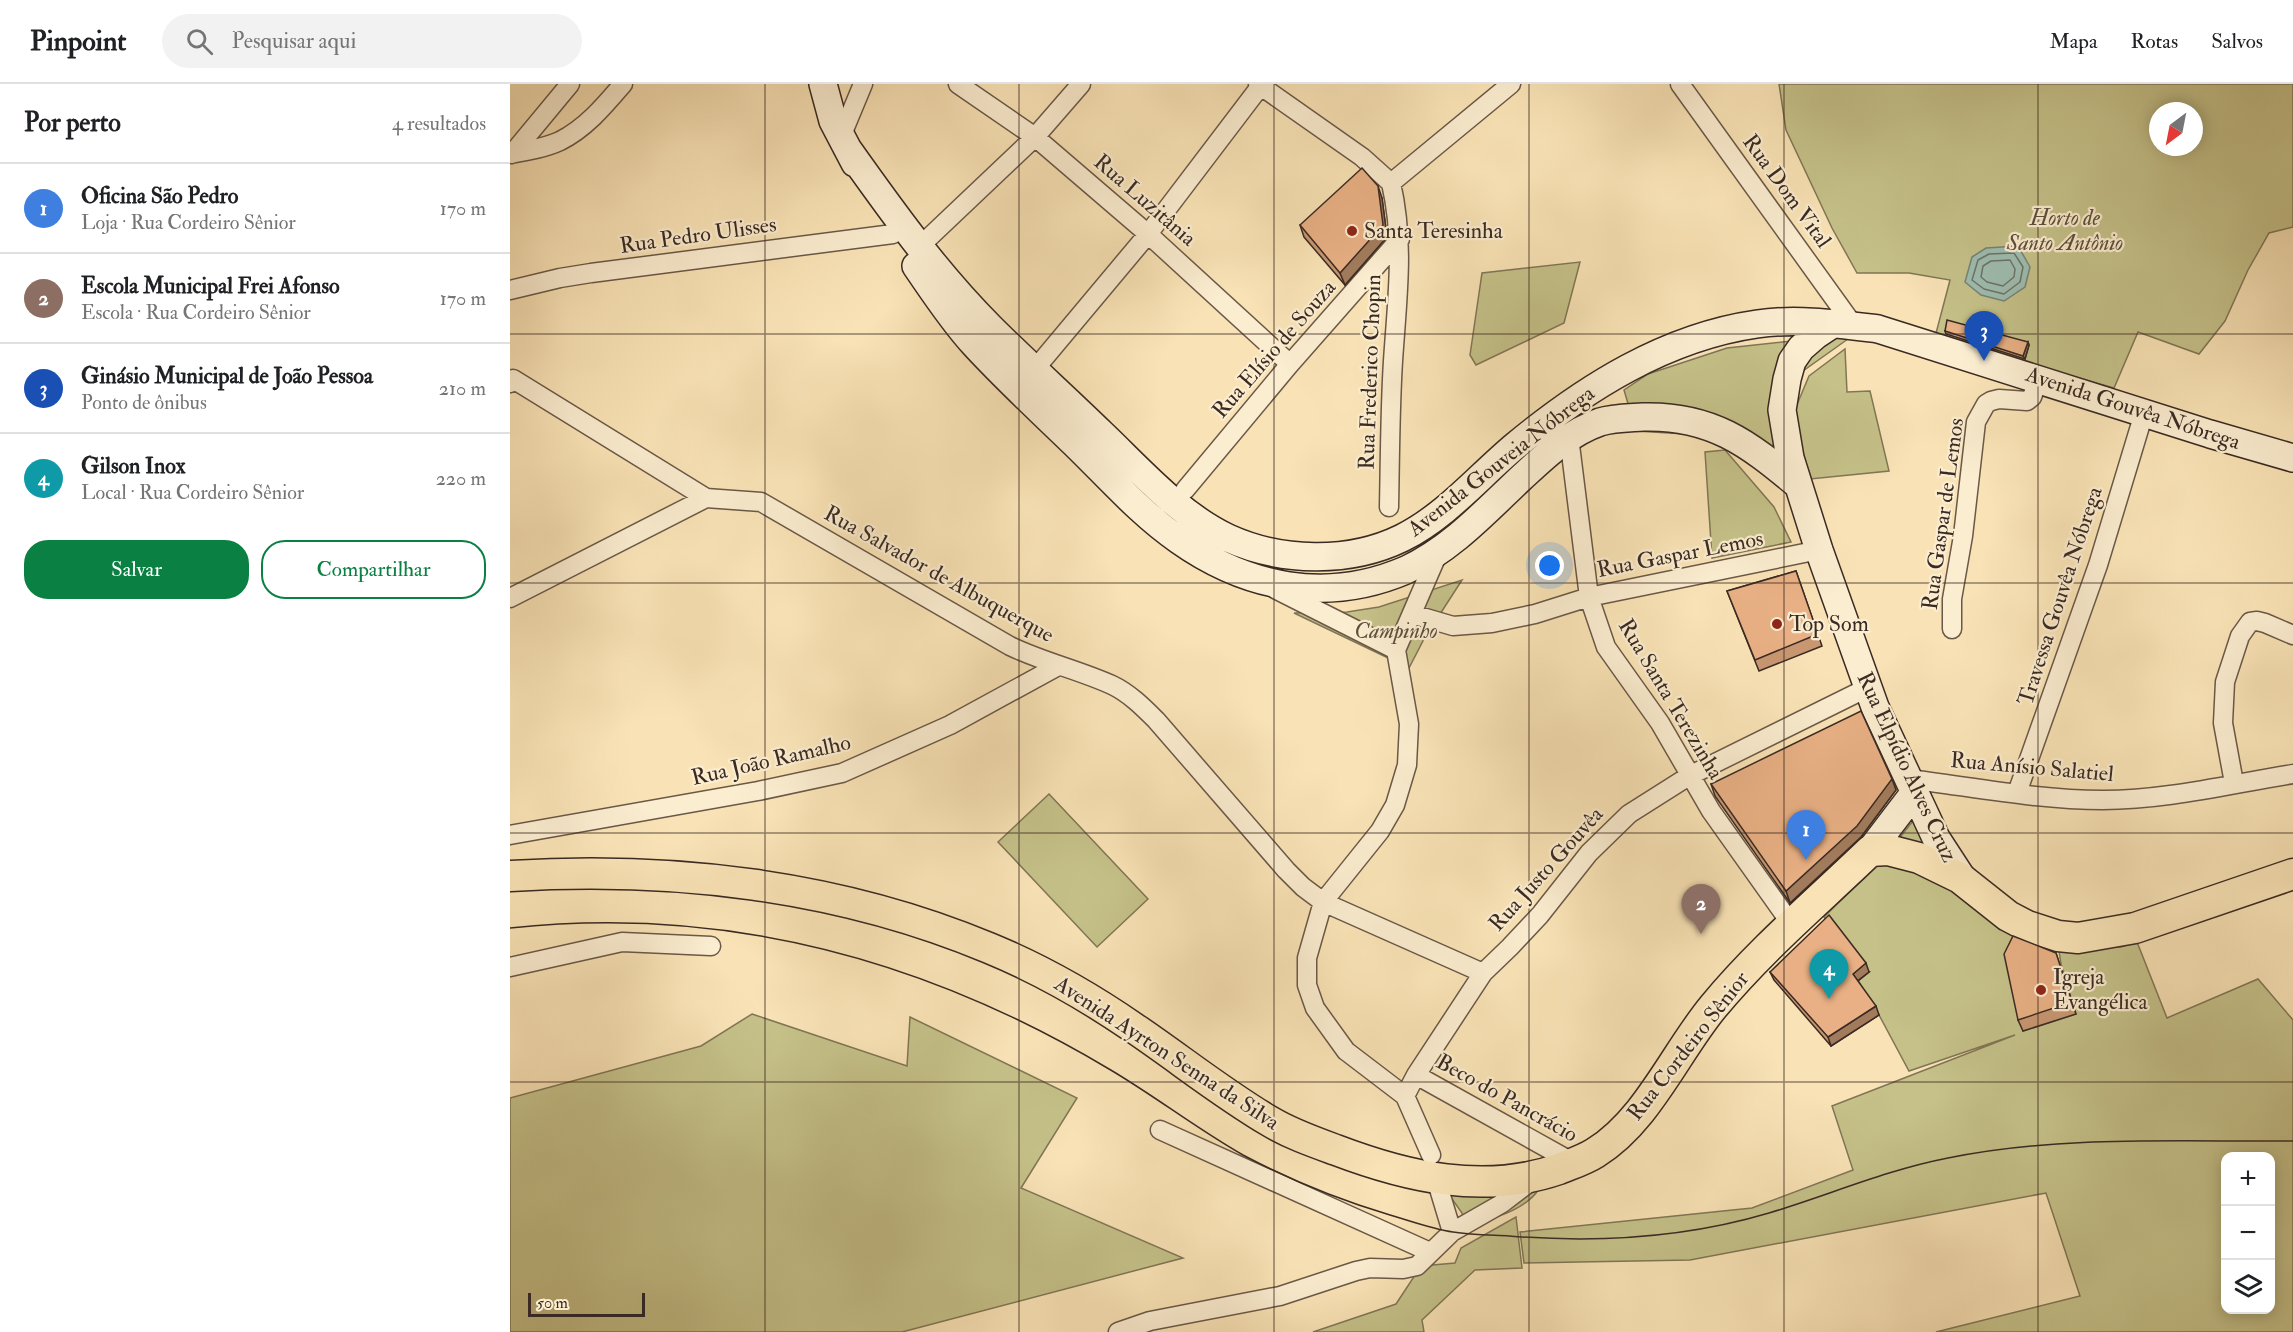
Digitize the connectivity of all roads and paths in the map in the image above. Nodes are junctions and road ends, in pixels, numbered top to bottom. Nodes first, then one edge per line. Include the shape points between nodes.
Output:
1 (570, 84) edge
2 (623, 84) edge
3 (822, 84) edge
4 (863, 84) edge
5 (958, 84) edge
6 (1081, 84) edge
7 (1511, 84) edge
8 (1680, 84) edge
9 (1260, 85) edge
10 (1035, 137) junction
11 (844, 142) junction
12 (511, 154) edge
13 (1391, 183) junction
14 (893, 234) junction
15 (1148, 234) junction
16 (1400, 239) junction
17 (919, 247) junction
18 (510, 291) edge
19 (1844, 325) junction
20 (1290, 364) junction
21 (1035, 369) junction
22 (2039, 378) junction
23 (511, 381) edge
24 (2144, 413) junction
25 (1569, 437) junction
26 (2293, 458) edge
27 (1798, 485) junction
28 (1185, 490) dead end
29 (706, 498) junction
30 (1389, 507) dead end
31 (1819, 550) junction
32 (1439, 551) junction
33 (1260, 581) junction
34 (1589, 597) junction
35 (510, 598) edge
36 (1412, 614) junction
37 (1952, 629) dead end
38 (2293, 635) edge
39 (1396, 650) junction
40 (1058, 666) junction
41 (1867, 688) junction
42 (2293, 774) edge
43 (1689, 776) junction
44 (2234, 783) junction
45 (1912, 786) junction
46 (2017, 793) junction
47 (510, 835) edge
48 (1870, 851) junction
49 (2293, 874) edge
50 (510, 876) edge
51 (1964, 881) junction
52 (1323, 902) junction
53 (1792, 925) junction
54 (711, 946) dead end
55 (510, 967) edge
56 (1484, 973) junction
57 (1416, 1075) junction
58 (1405, 1096) junction
59 (1160, 1130) dead end
60 (1574, 1163) junction
61 (1434, 1167) junction
62 (1537, 1176) junction
63 (1452, 1232) junction
64 (1425, 1257) junction
65 (1118, 1332) edge

1 - 12 street
2 - 12 street via 587,124 561,141
3 - 11 street
4 - 11 street
5 - 10 street, Rua Luzitânia
6 - 10 street
7 - 13 street
8 - 19 street, Rua Dom Vital
9 - 13 street via 1362,157
9 - 15 street
10 - 15 street, Rua Luzitânia
10 - 17 street
11 - 14 street, Avenida Gouveia Nóbrega
11 - 17 street, Avenida Gouveia Nóbrega
13 - 16 street, Rua Frederico Chopin
14 - 18 street, Rua Pedro Ulisses via 570,276
14 - 33 street, Avenida Gouveia Nóbrega via 974,344 1141,508 1209,559
15 - 20 street, Rua Luzitânia
15 - 21 street
16 - 20 street, Rua Elísio de Souza
16 - 30 street, Rua Frederico Chopin
17 - 21 street, Avenida Gouveia Nóbrega via 990,327
19 - 21 street, Avenida Gouveia Nóbrega via 1758,324 1717,333 1648,357 1567,405 1432,520 1379,548 1346,555 1277,553 1228,537 1164,492
19 - 22 street, Avenida Gouvêa Nóbrega via 1897,334
19 - 27 street via 1801,348 1786,379 1782,410
20 - 28 street, Rua Elísio de Souza
22 - 24 street, Avenida Gouvêa Nóbrega
22 - 37 street, Rua Gaspar de Lemos via 2027,401 1991,400 1976,422 1952,599
23 - 29 street, Rua Salvador de Albuquerque
24 - 26 street, Avenida Gouvêa Nóbrega
24 - 46 street, Travessa Gouvêa Nóbrega via 2098,565
25 - 27 street, Avenida Gouveia Nóbrega via 1601,422 1630,418 1697,422 1744,443
25 - 32 street, Avenida Gouveia Nóbrega
25 - 34 street, Rua Santa Terezinha
27 - 31 street, Rua Elpídio Alves Cruz
29 - 35 street
29 - 40 street, Rua Salvador de Albuquerque via 760,502 1010,646
31 - 34 street, Rua Gaspar Lemos
31 - 41 street, Rua Elpídio Alves Cruz
32 - 33 street, Avenida Gouveia Nóbrega via 1405,570 1368,583 1334,588
32 - 36 street
33 - 39 street
34 - 36 street, Rua Gaspar Lemos via 1492,623 1453,626
34 - 43 street, Rua Santa Terezinha via 1606,646 1660,723
36 - 39 street
38 - 44 street via 2257,621 2250,622 2240,636 2225,682 2223,702 2225,742
39 - 52 street via 1409,724 1407,765 1395,805 1380,831
40 - 47 street, Rua João Ramalho via 950,725 842,773
40 - 52 street, Rua Salvador de Albuquerque via 1113,686 1135,701 1164,728 1286,870
41 - 43 street, Rua Justo Gouvêa
41 - 45 street, Rua Elpídio Alves Cruz
42 - 44 street, Rua Anísio Salatiel
43 - 53 street, Rua Santa Terezinha
43 - 56 street, Rua Justo Gouvêa via 1629,814 1606,835 1540,915
44 - 46 street, Rua Anísio Salatiel via 2130,799
45 - 46 street, Rua Anísio Salatiel
45 - 48 street, Rua Cordeiro Sênior
45 - 51 street, Rua Elpídio Alves Cruz via 1936,838
48 - 51 main road via 1888,850 1919,858
48 - 53 main road, Rua Cordeiro Sênior
49 - 51 main road, Rua Elpídio Alves Cruz via 2135,928 2078,938 2027,926
50 - 61 main road, Avenida Ayrton Senna da Silva via 573,872 679,876 785,888 893,914 990,948 1080,993 1251,1110 1309,1140 1408,1174
52 - 56 street, Rua Salvador de Albuquerque
52 - 58 street via 1306,957 1307,985 1315,1008 1346,1051
53 - 60 main road, Rua Cordeiro Sênior via 1710,1011 1631,1122 1597,1152
54 - 55 street via 622,942
56 - 57 street, Rua Justo Gouvêa
57 - 58 street, Rua Justo Gouvêa
57 - 60 street, Beco do Pancrácio
58 - 61 street
59 - 64 street
60 - 62 main road, Rua Cordeiro Sênior
61 - 62 main road, Rua Cordeiro Sênior via 1498,1182
61 - 63 street
62 - 63 street via 1501,1204
63 - 64 street
64 - 65 street via 1410,1268 1356,1271 1280,1296 1150,1321

